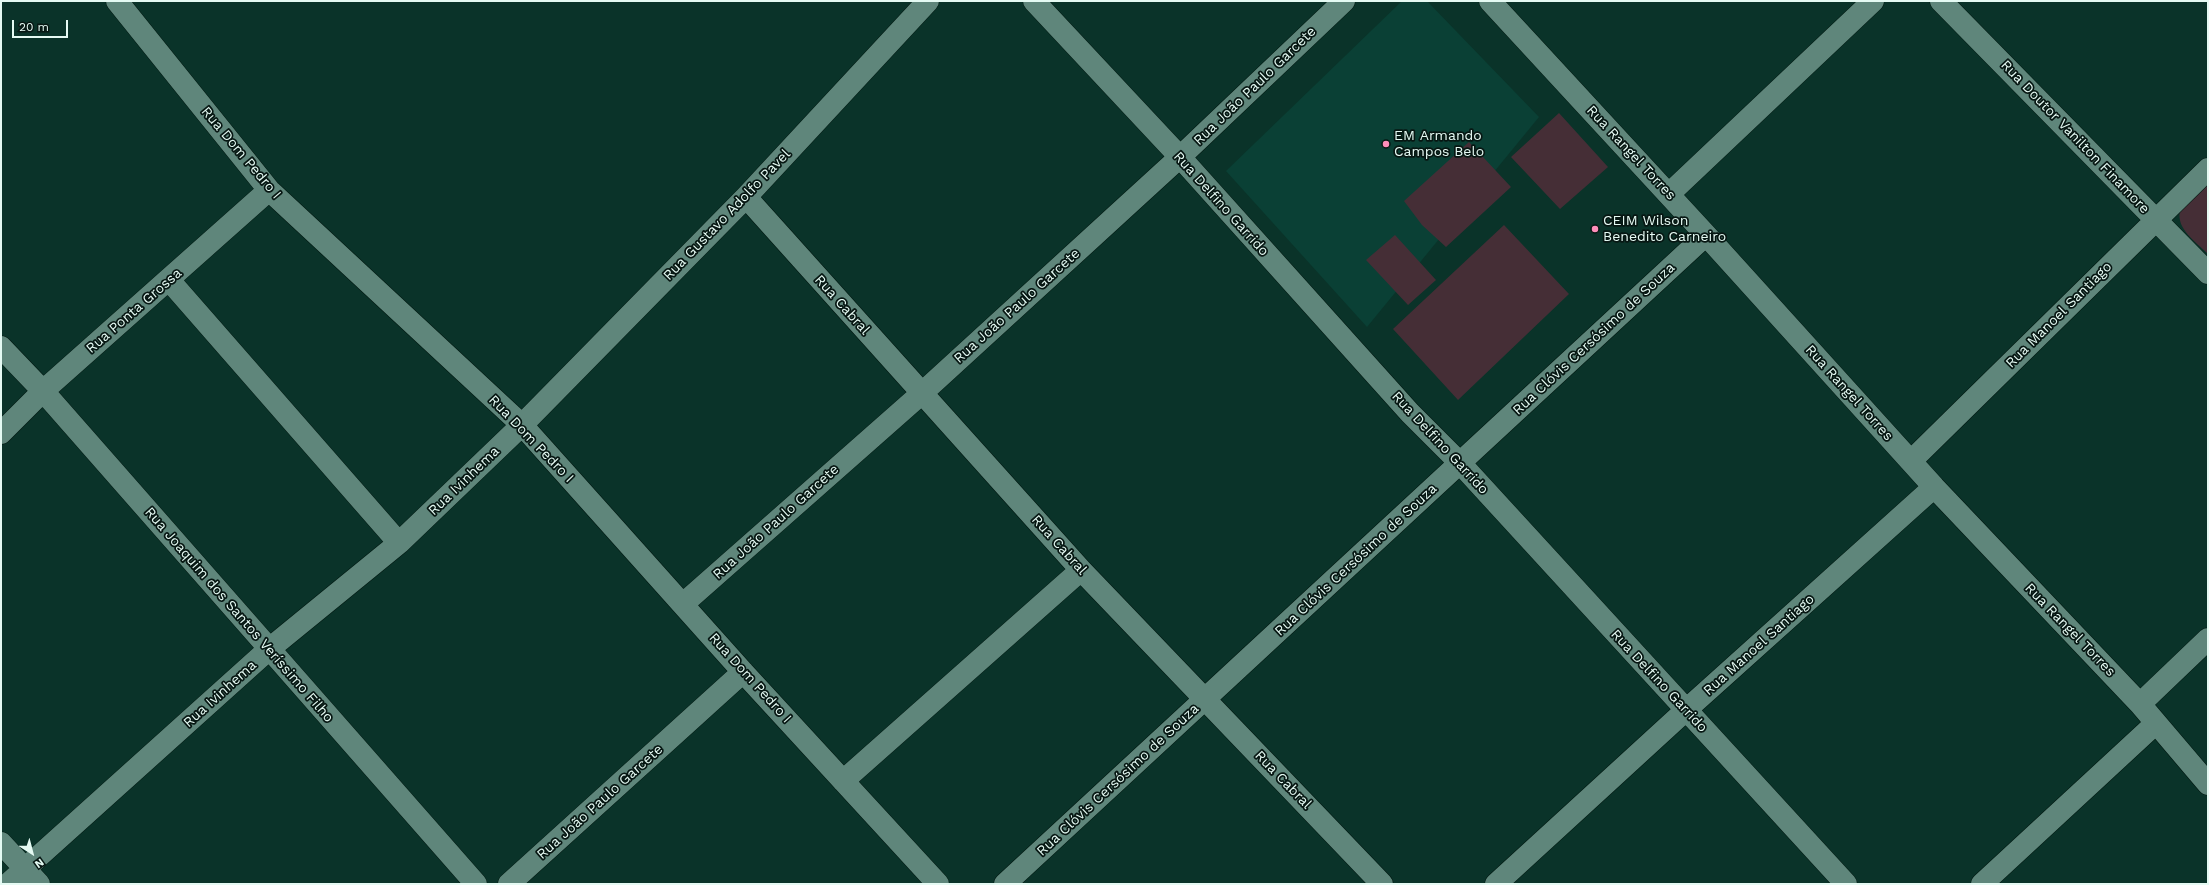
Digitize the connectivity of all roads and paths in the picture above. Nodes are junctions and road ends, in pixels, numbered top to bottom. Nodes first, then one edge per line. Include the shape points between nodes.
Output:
1 (117, 1) edge
2 (928, 1) edge
3 (1034, 1) edge
4 (1344, 1) edge
5 (1490, 1) edge
6 (1873, 1) edge
7 (1941, 1) edge
8 (1180, 157) junction
9 (2208, 169) edge
10 (270, 190) junction
11 (1669, 194) junction
12 (746, 197) junction
13 (2156, 219) junction
14 (1706, 235) junction
15 (2208, 273) edge
16 (169, 280) junction
17 (1, 347) edge
18 (43, 391) junction
19 (921, 394) junction
20 (522, 425) junction
21 (1, 433) edge
22 (1911, 461) junction
23 (1460, 463) junction
24 (1934, 487) junction
25 (399, 543) junction
26 (1081, 570) junction
27 (683, 604) junction
28 (2208, 639) edge
29 (268, 650) junction
30 (744, 672) junction
31 (1206, 699) junction
32 (2140, 704) junction
33 (1686, 710) junction
34 (2155, 724) junction
35 (843, 781) junction
36 (2208, 784) edge
37 (1, 843) edge
38 (32, 877) edge
39 (8, 884) edge
40 (476, 884) edge
41 (509, 884) edge
42 (938, 884) edge
43 (1005, 884) edge
44 (1382, 884) edge
45 (1496, 884) edge
46 (1846, 884) edge
47 (1982, 884) edge

1 - 10 street, Rua Dom Pedro I
2 - 12 street, Rua Gustavo Adolfo Pavel
3 - 8 street, Rua Delfino Garrido
4 - 8 street, Rua João Paulo Garcete
5 - 11 street, Rua Rangel Torres
6 - 11 street
7 - 13 street, Rua Doutor Vanilton Finamore
8 - 19 street, Rua João Paulo Garcete
8 - 23 street, Rua Delfino Garrido via 1410,413
9 - 13 street, Rua Manoel Santiago
10 - 16 street, Rua Ponta Grossa
10 - 20 street, Rua Dom Pedro I
11 - 14 street, Rua Rangel Torres
12 - 19 street, Rua Cabral
12 - 20 street, Rua Gustavo Adolfo Pavel
13 - 15 street, Rua Doutor Vanilton Finamore
13 - 22 street, Rua Manoel Santiago
14 - 22 street, Rua Rangel Torres
14 - 23 street, Rua Clóvis Cersósimo de Souza
16 - 18 street, Rua Ponta Grossa
16 - 25 street
17 - 18 street, Rua Joaquim dos Santos Veríssimo Filho
18 - 21 street, Rua Ponta Grossa
18 - 29 street, Rua Joaquim dos Santos Veríssimo Filho
19 - 26 street, Rua Cabral
19 - 27 street, Rua João Paulo Garcete
20 - 25 street, Rua Ivinhema
20 - 27 street, Rua Dom Pedro I
22 - 24 street, Rua Rangel Torres
23 - 31 street, Rua Clóvis Cersósimo de Souza
23 - 33 street, Rua Delfino Garrido
24 - 32 street, Rua Rangel Torres
24 - 33 street, Rua Manoel Santiago
25 - 29 street, Rua Ivinhema
26 - 31 street, Rua Cabral
26 - 35 street
27 - 30 street, Rua Dom Pedro I
28 - 32 street
29 - 38 street, Rua Ivinhema
29 - 40 street, Rua Joaquim dos Santos Veríssimo Filho
30 - 35 street, Rua Dom Pedro I
30 - 41 street, Rua João Paulo Garcete
31 - 43 street, Rua Clóvis Cersósimo de Souza
31 - 44 street, Rua Cabral
32 - 34 street, Rua Rangel Torres
33 - 45 street, Rua Manoel Santiago
33 - 46 street, Rua Delfino Garrido
34 - 36 street, Rua Rangel Torres
34 - 47 street
35 - 42 street, Rua Dom Pedro I
37 - 38 street
38 - 39 street, Rua Ivinhema

